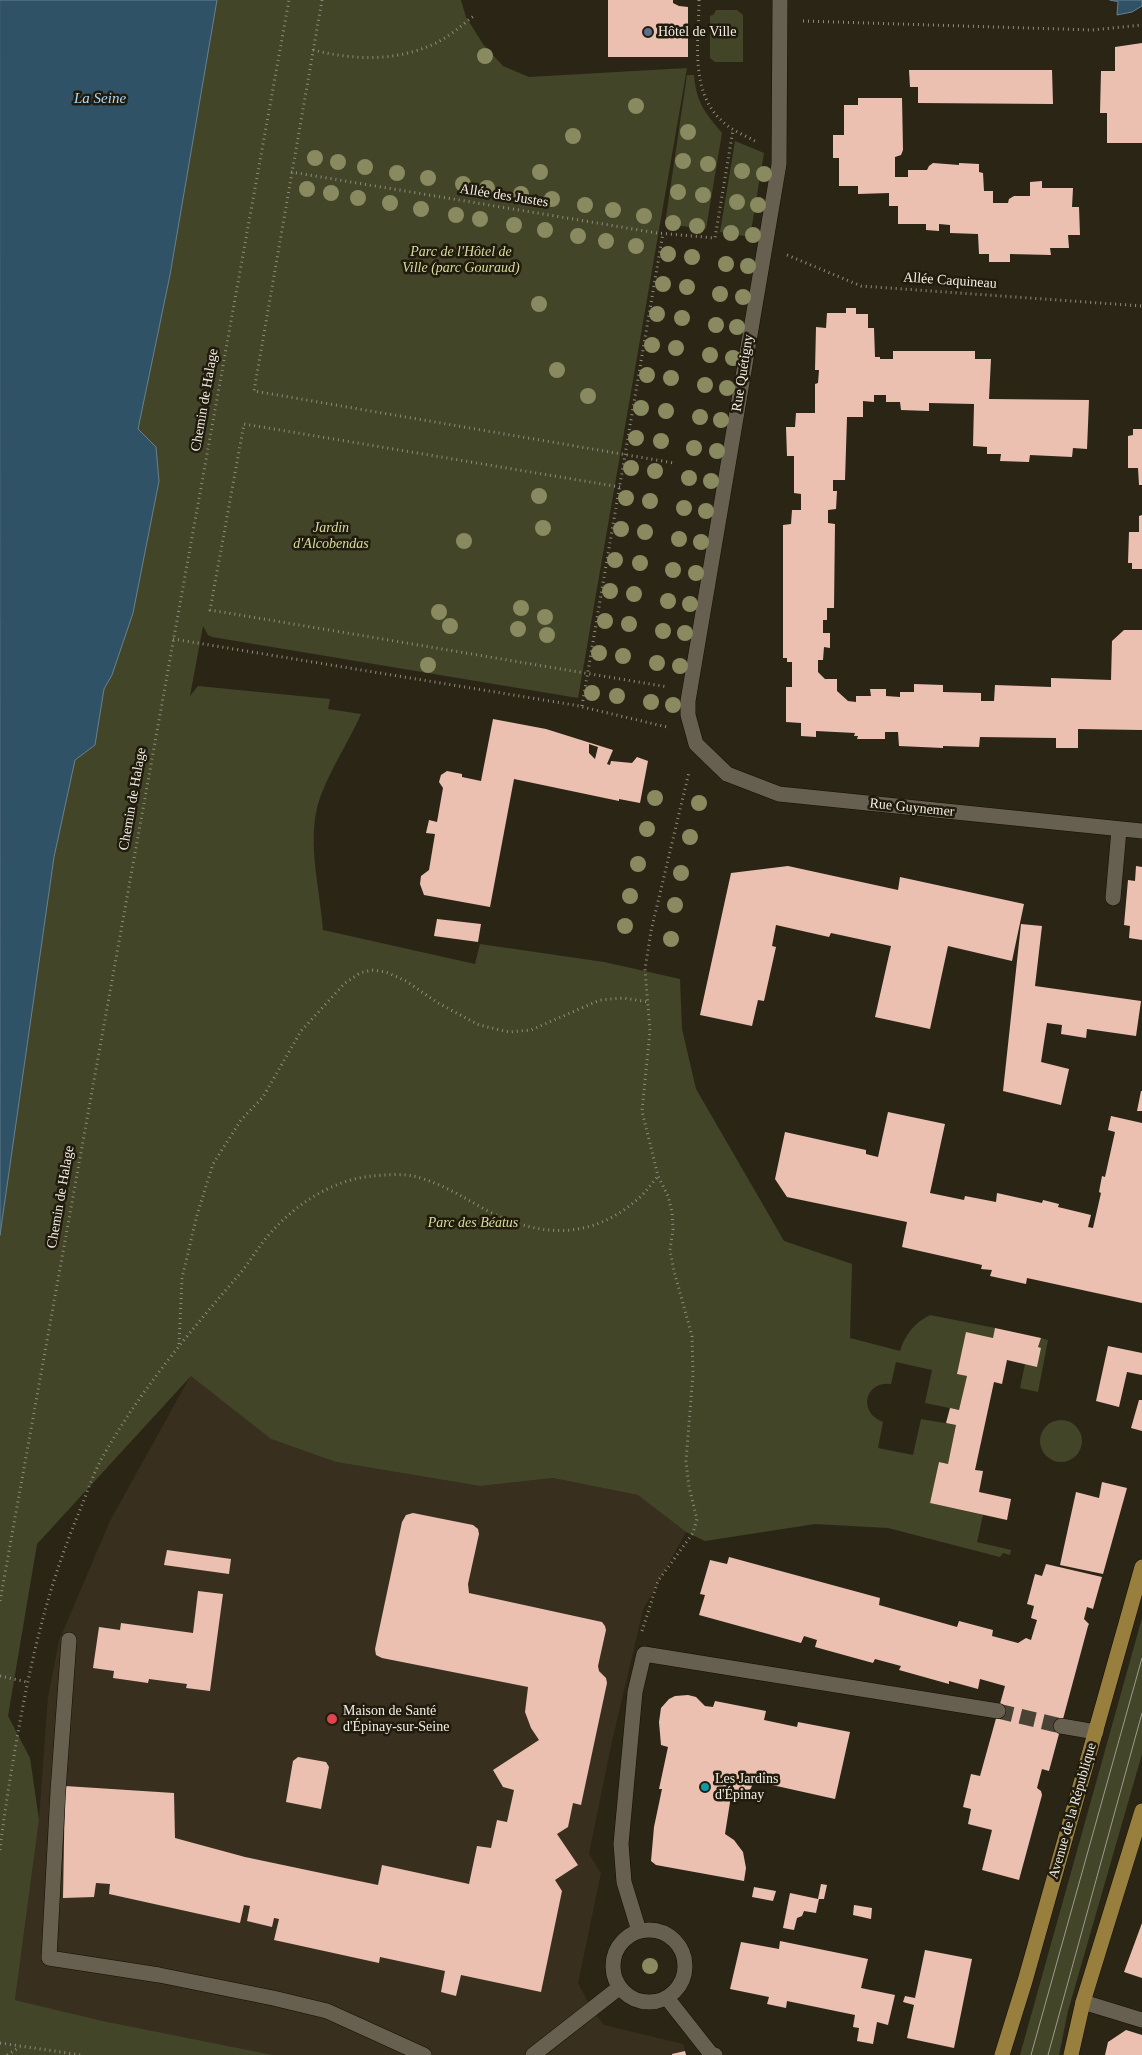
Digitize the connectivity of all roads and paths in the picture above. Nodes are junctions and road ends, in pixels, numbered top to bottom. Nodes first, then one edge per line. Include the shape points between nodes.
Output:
1 (289, 0) edge
2 (322, 0) edge
3 (699, 0) edge
4 (780, 0) edge
5 (475, 15) dead end
6 (780, 20) junction
7 (1142, 25) edge
8 (313, 50) junction
9 (733, 130) junction
10 (779, 153) junction
11 (291, 172) junction
12 (663, 233) junction
13 (764, 245) junction
14 (1142, 306) edge
15 (625, 454) junction
16 (674, 462) dead end
17 (620, 487) junction
18 (173, 639) junction
19 (588, 673) junction
20 (690, 690) junction
21 (582, 706) junction
22 (695, 739) junction
23 (1119, 830) junction
24 (1142, 831) edge
25 (1113, 898) dead end
26 (649, 1002) junction
27 (658, 1176) junction
28 (179, 1345) junction
29 (1142, 1567) edge
30 (0, 1601) edge
31 (69, 1640) dead end
32 (644, 1654) junction
33 (0, 1676) edge
34 (27, 1682) junction
35 (998, 1711) tunnel mouth
36 (1061, 1726) tunnel mouth
37 (1096, 1732) junction
38 (1142, 1811) edge
39 (0, 1850) edge
40 (639, 1931) junction
41 (620, 1987) junction
42 (667, 1998) junction
43 (1084, 2002) junction
44 (1142, 2020) edge
45 (0, 2043) edge
46 (21, 2046) junction
47 (6, 2055) edge
48 (81, 2055) edge
49 (424, 2055) edge
50 (533, 2055) edge
51 (714, 2055) edge
52 (1002, 2055) edge
53 (1071, 2055) edge

1 - 18 path, Chemin de Halage
2 - 8 path
3 - 9 path via 700,83 713,112
4 - 6 street, Rue Quétigny
5 - 8 path via 433,44 393,56 347,58
6 - 7 path via 1092,30
6 - 10 street, Rue Quétigny
8 - 11 path
9 - 10 path
9 - 12 path, Allée des Justes via 715,238
10 - 13 street, Rue Quétigny
11 - 12 path, Allée des Justes
11 - 15 path via 254,392
12 - 15 path
13 - 14 path, Allée Caquineau via 861,286
13 - 20 street, Rue Quétigny
15 - 16 path
15 - 17 path
17 - 19 path
17 - 19 path via 244,424 210,610
18 - 21 path
18 - 30 path, Chemin de Halage
19 - 20 path
19 - 21 path
20 - 22 street, Rue Quétigny via 688,715
21 - 22 path
22 - 23 street, Rue Guynemer via 727,774 779,794
22 - 26 path via 651,931 645,969
23 - 24 street, Rue Guynemer
23 - 25 street
26 - 27 path via 650,1031 642,1111
26 - 28 path via 623,998 600,1000 531,1030 509,1032 479,1025 386,972 372,970 360,973 345,983 301,1031 263,1096 241,1120 213,1164 196,1215 182,1278
27 - 28 path via 640,1198 610,1218 578,1230 543,1231 515,1223 451,1189 414,1175 370,1176 333,1186 304,1201 268,1235 240,1274
27 - 32 path via 672,1212 670,1250 692,1336 693,1374 686,1460 697,1520 693,1533 658,1581 641,1634
28 - 34 path via 132,1410 102,1460 72,1528 48,1595
29 - 37 main road, Avenue de la République
31 - 49 street via 49,1958 159,1975 327,2011
32 - 35 street
32 - 40 street via 635,1692 620,1844 624,1882
33 - 34 path
34 - 39 path
36 - 37 street
37 - 52 main road, Avenue de la République
38 - 43 main road
40 - 41 street via 629,1936 616,1954 613,1965
40 - 42 street via 662,1932 680,1947 685,1970 676,1990
41 - 42 street via 627,1995 647,2002
41 - 50 street
42 - 51 street
43 - 44 street
43 - 53 main road
45 - 46 path
46 - 47 path
46 - 48 path

